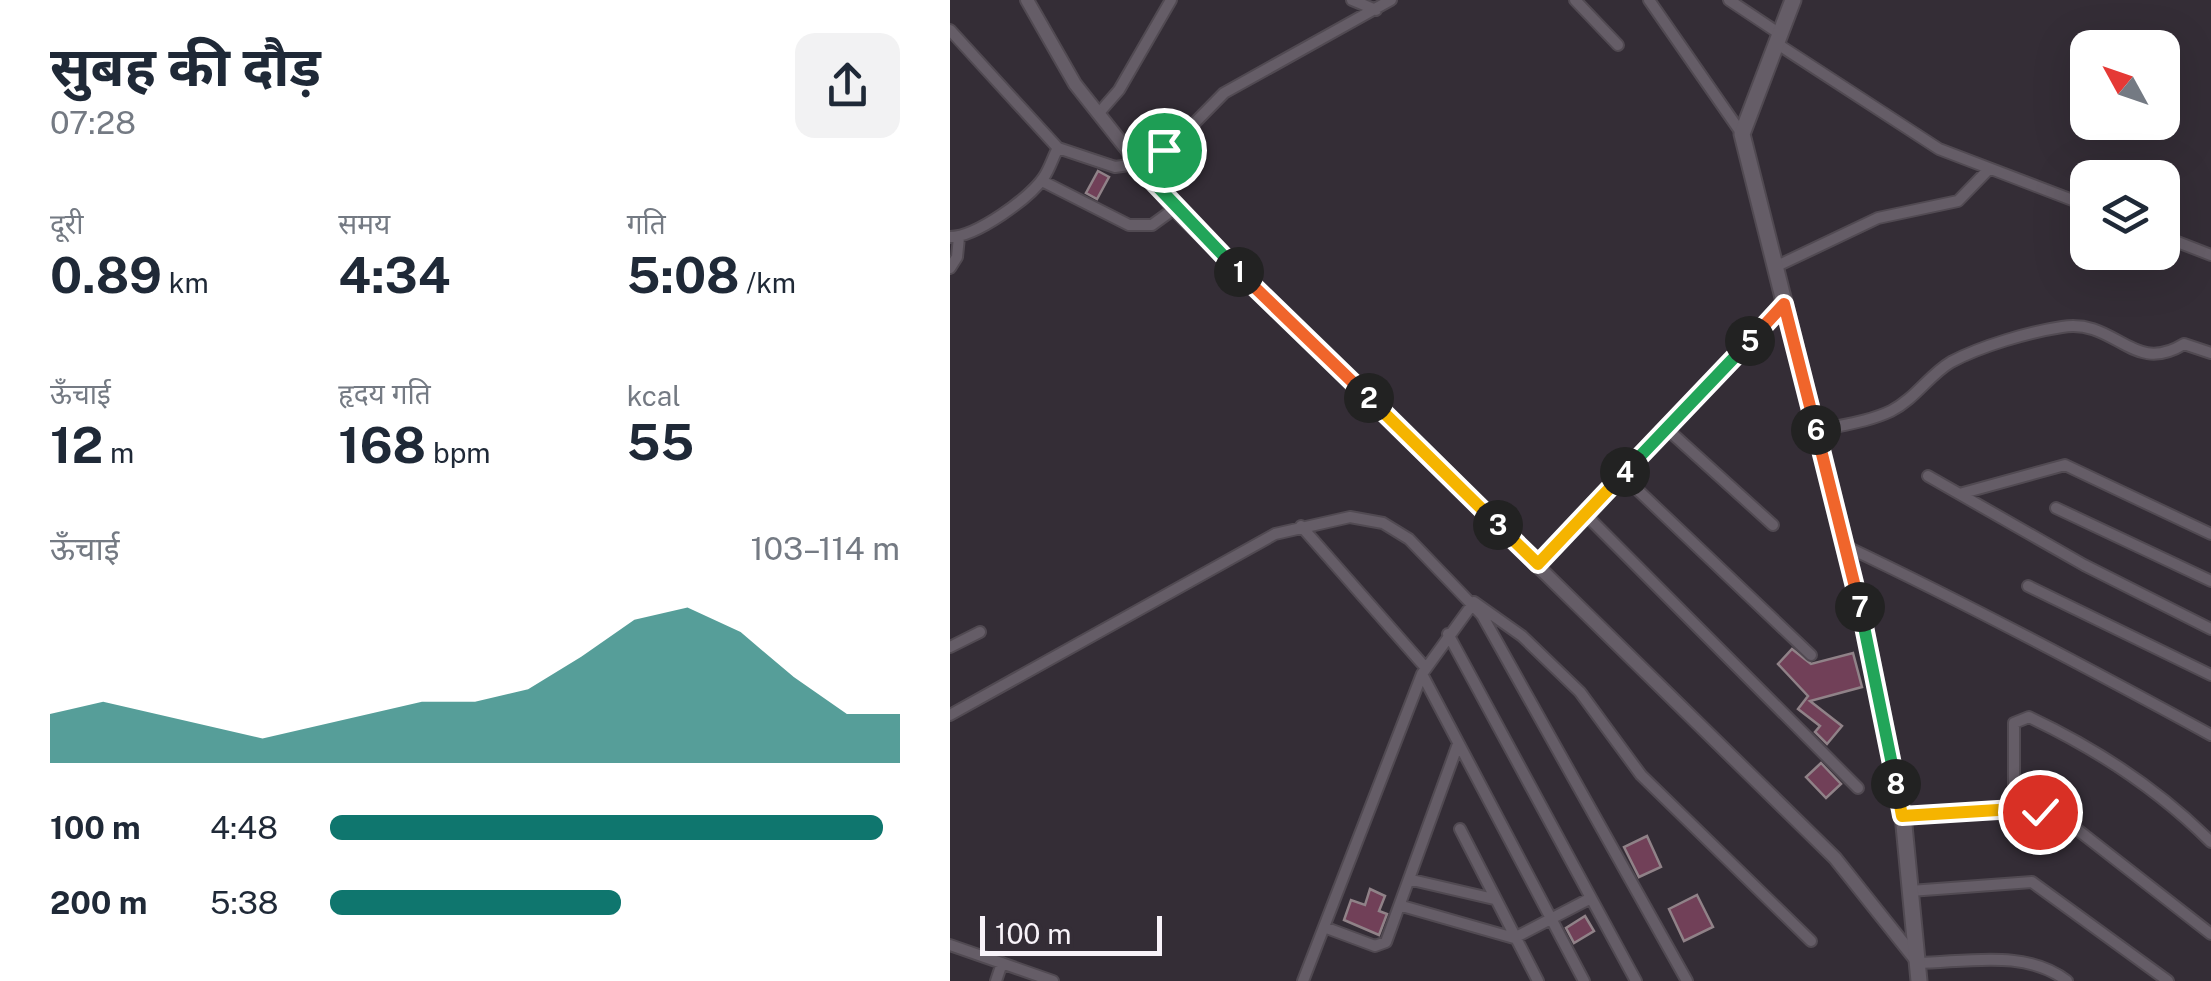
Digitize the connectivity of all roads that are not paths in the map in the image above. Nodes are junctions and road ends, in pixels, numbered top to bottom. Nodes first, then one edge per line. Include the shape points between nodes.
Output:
1 (1027, 0) edge
2 (1172, 0) edge
3 (1352, 0) edge
4 (1391, 0) edge
5 (1574, 0) edge
6 (1649, 0) edge
7 (1729, 0) edge
8 (1793, 0) edge
9 (1376, 10) junction
10 (950, 30) edge
11 (1778, 39) junction
12 (1618, 45) dead end
13 (1098, 114) junction
14 (1742, 134) junction
15 (1058, 148) junction
16 (1136, 164) junction
17 (1989, 169) junction
18 (1042, 181) junction
19 (2070, 199) edge
20 (1174, 208) junction
21 (954, 237) edge
22 (2180, 243) edge
23 (2211, 255) edge
24 (1775, 267) junction
25 (950, 268) edge
26 (1784, 304) junction
27 (2211, 353) edge
28 (1666, 428) junction
29 (1816, 431) junction
30 (1622, 476) junction
31 (1928, 476) dead end
32 (1963, 492) junction
33 (2056, 508) dead end
34 (1585, 514) junction
35 (1773, 525) dead end
36 (1301, 526) junction
37 (2211, 534) edge
38 (1845, 546) junction
39 (1538, 564) junction
40 (2211, 581) edge
41 (2028, 586) dead end
42 (1474, 602) junction
43 (2211, 630) edge
44 (980, 632) dead end
45 (1448, 634) junction
46 (950, 647) edge
47 (1811, 655) dead end
48 (1424, 671) junction
49 (2211, 676) edge
50 (950, 716) edge
51 (2211, 735) edge
52 (1458, 744) junction
53 (1858, 788) dead end
54 (2014, 809) junction
55 (1902, 816) junction
56 (1460, 830) dead end
57 (2211, 842) edge
58 (1412, 880) junction
59 (1910, 891) junction
60 (1494, 898) junction
61 (1591, 898) junction
62 (1402, 906) junction
63 (1552, 921) junction
64 (1324, 927) junction
65 (2211, 934) edge
66 (1514, 938) junction
67 (1812, 941) dead end
68 (950, 946) edge
69 (1918, 962) junction
70 (1002, 963) junction
71 (996, 981) edge
72 (1054, 981) edge
73 (1303, 981) edge
74 (1538, 981) edge
75 (1584, 981) edge
76 (1636, 981) edge
77 (1686, 981) edge
78 (1920, 981) edge
79 (2067, 981) edge
80 (2168, 981) edge

1 - 13 street
2 - 13 street
3 - 9 street
4 - 9 street
5 - 12 street
6 - 14 street
7 - 11 street
8 - 11 main road
9 - 16 street via 1224,93 1172,146
10 - 15 street
11 - 14 main road
11 - 17 street via 1940,150
13 - 16 street
14 - 24 main road
15 - 16 street via 1096,164
15 - 18 street
16 - 20 street
17 - 19 street
17 - 24 street via 1958,201 1878,218
18 - 20 street via 1129,225 1152,225
18 - 21 street via 1000,216
20 - 39 street
21 - 25 street via 957,257
22 - 23 street
24 - 26 main road
26 - 28 street
26 - 29 main road
27 - 29 street via 2184,344 2154,357 2096,330 2056,328 1952,362 1890,412
28 - 30 street
28 - 35 street
29 - 38 main road
30 - 34 street
30 - 47 street
31 - 32 street
32 - 37 street via 2065,465
32 - 43 street
33 - 40 street
34 - 39 street
34 - 53 street
36 - 42 street via 1350,517 1384,523 1409,538
36 - 48 street
36 - 50 street via 1259,542
38 - 51 street via 2004,622
38 - 55 main road
39 - 69 street via 1835,858
41 - 49 street
42 - 45 street
42 - 67 street via 1522,636 1580,692 1641,775
42 - 77 street
44 - 46 street
45 - 48 street
45 - 61 street
48 - 52 street
48 - 64 street
52 - 58 street
52 - 63 street
54 - 55 street
54 - 57 street via 2014,724 2030,717 2090,746
54 - 65 street via 2065,820
55 - 59 main road
56 - 60 street
58 - 60 street
58 - 62 street
59 - 69 main road
59 - 80 street via 2032,882
60 - 66 street
61 - 63 street
61 - 76 street
62 - 64 street via 1383,945
62 - 66 street
63 - 66 street
63 - 75 street
64 - 73 street
66 - 74 street
68 - 70 street
69 - 78 main road
69 - 79 street via 2026,960
70 - 71 street
70 - 72 street

